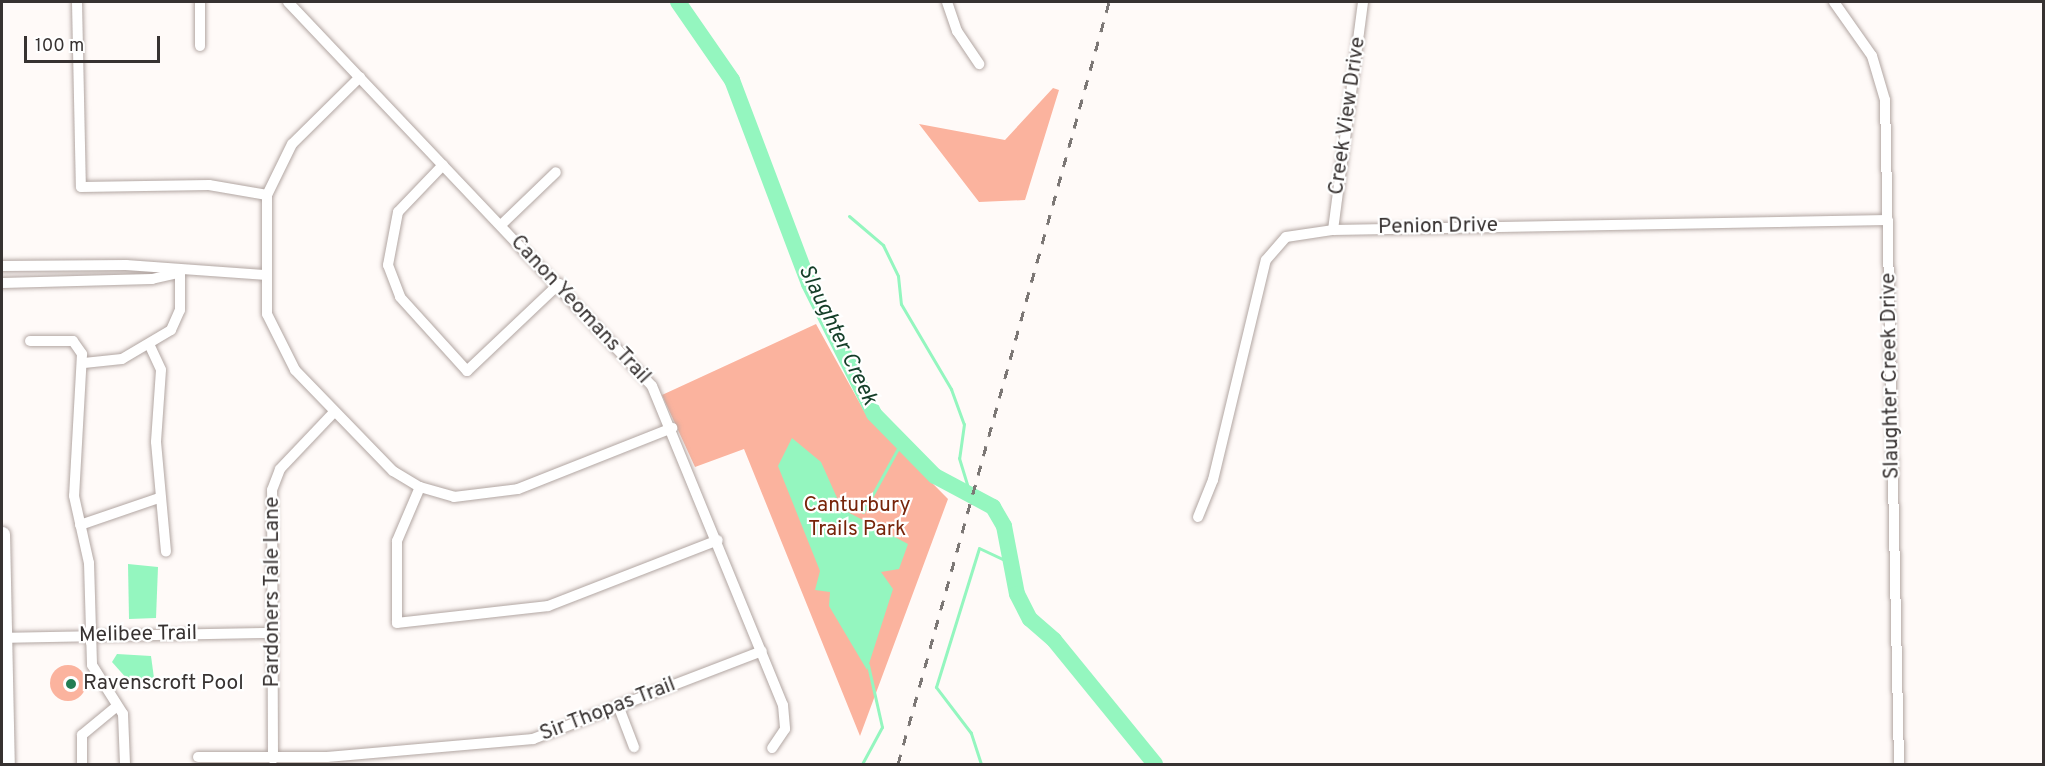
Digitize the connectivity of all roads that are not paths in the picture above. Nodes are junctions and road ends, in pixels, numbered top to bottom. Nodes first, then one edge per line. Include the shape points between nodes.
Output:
1 (77, 2) edge
2 (200, 2) edge
3 (288, 2) edge
4 (947, 2) edge
5 (1363, 2) edge
6 (1834, 2) edge
7 (200, 46) dead end
8 (979, 64) dead end
9 (360, 77) junction
10 (443, 165) junction
11 (556, 172) dead end
12 (267, 195) junction
13 (1888, 220) junction
14 (501, 225) junction
15 (1333, 230) junction
16 (2, 266) edge
17 (180, 273) junction
18 (264, 274) junction
19 (2, 283) edge
20 (559, 284) junction
21 (30, 341) dead end
22 (150, 346) junction
23 (84, 363) junction
24 (334, 412) junction
25 (672, 428) junction
26 (420, 487) junction
27 (159, 498) junction
28 (1198, 518) dead end
29 (80, 525) junction
30 (2, 534) edge
31 (717, 540) junction
32 (166, 552) dead end
33 (271, 633) junction
34 (90, 635) junction
35 (3, 638) edge
36 (762, 651) junction
37 (117, 706) junction
38 (619, 708) junction
39 (634, 747) dead end
40 (772, 748) dead end
41 (198, 757) dead end
42 (273, 759) junction
43 (7, 765) edge
44 (82, 765) edge
45 (125, 765) edge
46 (1899, 765) edge

1 - 12 street via 81,187 209,185
2 - 7 street
3 - 9 street, Canon Yeomans Trail
4 - 8 street via 957,31
5 - 15 street, Creek View Drive
6 - 13 street, Slaughter Creek Drive via 1881,78
9 - 10 street, Canon Yeomans Trail
9 - 12 street via 292,144
10 - 14 street, Canon Yeomans Trail
10 - 20 street via 398,212 388,265 400,297 468,371
11 - 14 street
12 - 18 street
13 - 15 street, Penion Drive
13 - 46 street, Slaughter Creek Drive
14 - 20 street, Canon Yeomans Trail
15 - 28 street, Penion Drive via 1286,237 1266,260 1213,480
16 - 17 street via 126,265
17 - 18 street
17 - 19 street via 152,279
17 - 22 street via 179,318
18 - 24 street via 274,337 295,370
20 - 25 street, Canon Yeomans Trail via 642,372
21 - 23 street via 73,341
22 - 23 street via 122,359
22 - 27 street via 161,370
23 - 29 street via 74,456
24 - 26 street via 393,471
24 - 33 street, Pardoners Tale Lane via 274,480 269,513
25 - 26 street via 506,493 468,498
25 - 31 street, Canon Yeomans Trail
26 - 31 street via 397,541 397,623 548,606
27 - 29 street
27 - 32 street
29 - 34 street via 89,563
30 - 35 main road
31 - 36 street, Canon Yeomans Trail
33 - 34 street, Melibee Trail
33 - 42 street, Pardoners Tale Lane
34 - 35 street, Melibee Trail
34 - 37 street via 92,665
35 - 43 main road
36 - 38 street, Sir Thopas Trail
36 - 40 street, Canon Yeomans Trail via 786,715 783,736
37 - 44 street via 85,730
37 - 45 street via 124,721
38 - 39 street
38 - 42 street, Sir Thopas Trail via 533,739
41 - 42 street, Sir Thopas Trail

